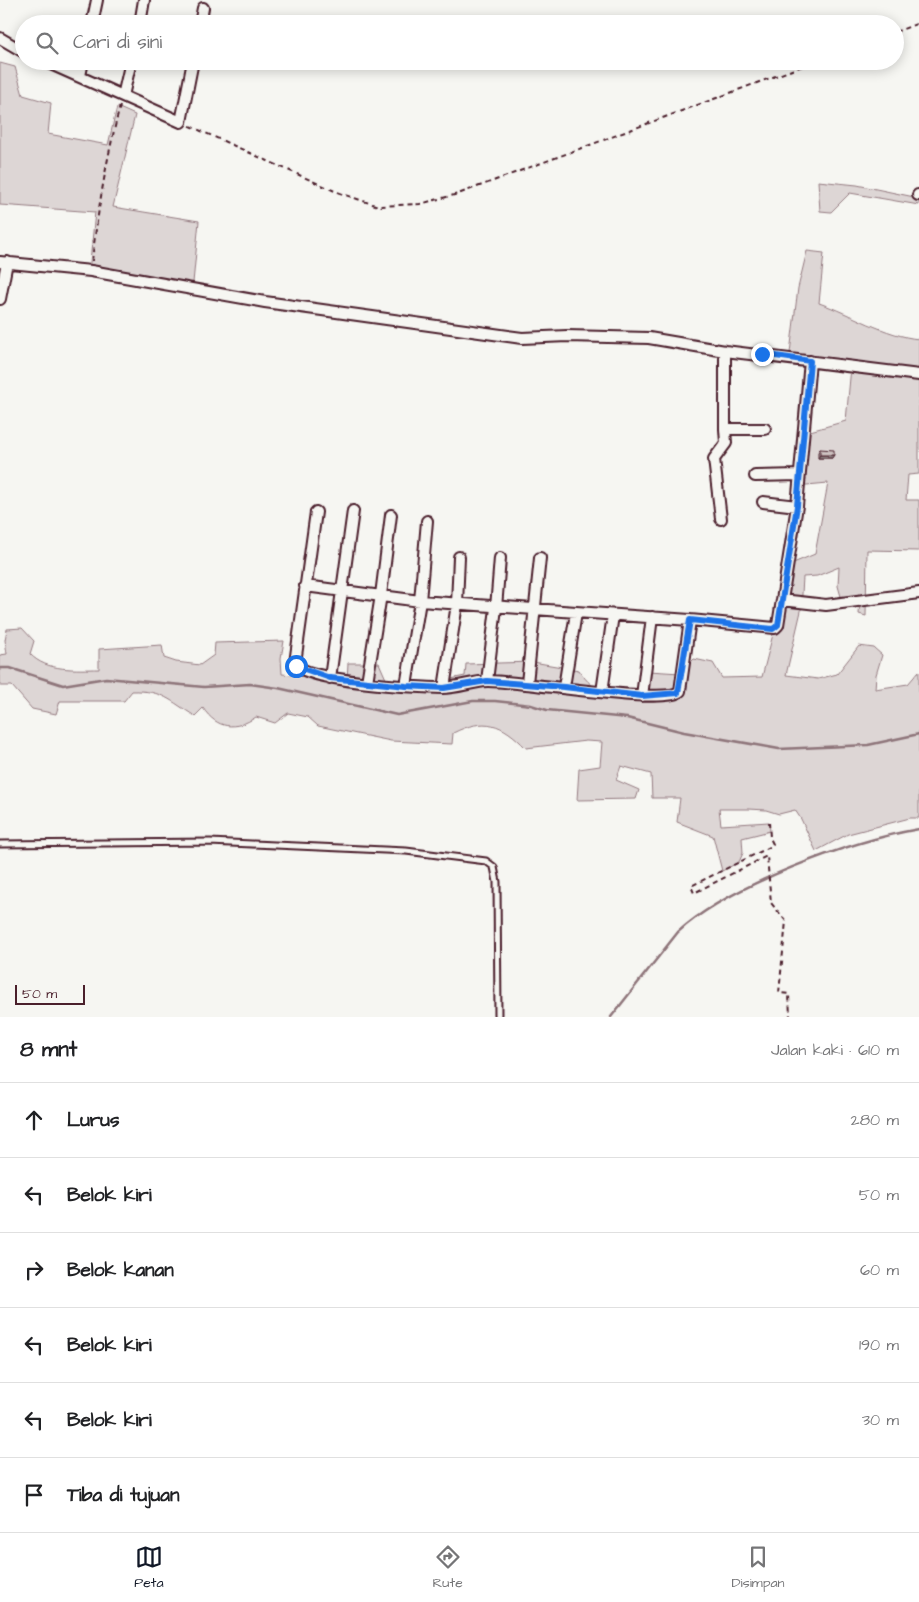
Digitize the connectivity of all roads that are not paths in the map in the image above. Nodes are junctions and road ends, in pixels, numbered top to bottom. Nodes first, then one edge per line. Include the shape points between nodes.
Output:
1 (97, 0) edge
2 (144, 0) edge
3 (203, 8) dead end
4 (94, 15) edge
5 (142, 15) edge
6 (202, 15) edge
7 (0, 38) edge
8 (15, 47) edge
9 (66, 70) edge
10 (81, 70) edge
11 (130, 70) edge
12 (191, 70) edge
13 (80, 76) junction
14 (123, 96) junction
15 (3, 262) edge
16 (0, 299) edge
17 (725, 351) junction
18 (810, 361) junction
19 (919, 375) edge
20 (725, 429) junction
21 (765, 429) dead end
22 (799, 475) junction
23 (756, 476) dead end
24 (763, 502) dead end
25 (797, 506) junction
26 (353, 511) dead end
27 (316, 512) dead end
28 (390, 515) dead end
29 (721, 519) dead end
30 (427, 521) dead end
31 (459, 557) dead end
32 (500, 558) dead end
33 (540, 558) dead end
34 (306, 586) junction
35 (343, 591) junction
36 (919, 593) edge
37 (381, 595) junction
38 (782, 600) junction
39 (420, 601) junction
40 (457, 604) junction
41 (496, 608) junction
42 (536, 610) junction
43 (576, 613) junction
44 (613, 615) junction
45 (652, 617) junction
46 (690, 620) junction
47 (330, 678) junction
48 (487, 681) junction
49 (368, 682) junction
50 (527, 683) junction
51 (406, 686) junction
52 (564, 687) junction
53 (444, 688) junction
54 (602, 692) junction
55 (642, 696) junction
56 (0, 844) edge
57 (498, 1017) edge

1 - 4 street
2 - 5 street
3 - 6 street
7 - 8 street
9 - 13 street
10 - 13 street
11 - 14 street
12 - 14 street via 181,122
13 - 14 street
15 - 16 street
15 - 17 street via 91,271 265,302 522,338 649,338
17 - 18 street
17 - 20 street
18 - 19 street
18 - 22 street
20 - 21 street
20 - 29 street via 726,444 714,460
22 - 23 street
22 - 25 street
24 - 25 street
25 - 38 street
26 - 35 street
27 - 34 street
28 - 37 street
30 - 39 street
31 - 40 street
32 - 41 street
33 - 42 street
34 - 35 street
34 - 47 street via 295,665
35 - 37 street
35 - 47 street
36 - 38 street via 826,605
37 - 39 street
37 - 49 street
38 - 46 street via 778,625 773,629
39 - 40 street
39 - 51 street
40 - 41 street
40 - 53 street
41 - 42 street
41 - 48 street
42 - 43 street
42 - 50 street
43 - 44 street
43 - 52 street
44 - 45 street
44 - 54 street
45 - 46 street
45 - 55 street
46 - 55 street via 680,692
47 - 49 street
48 - 50 street
48 - 53 street
49 - 51 street
50 - 52 street
51 - 53 street
52 - 54 street
54 - 55 street
56 - 57 lane via 210,842 406,851 486,861 497,873

